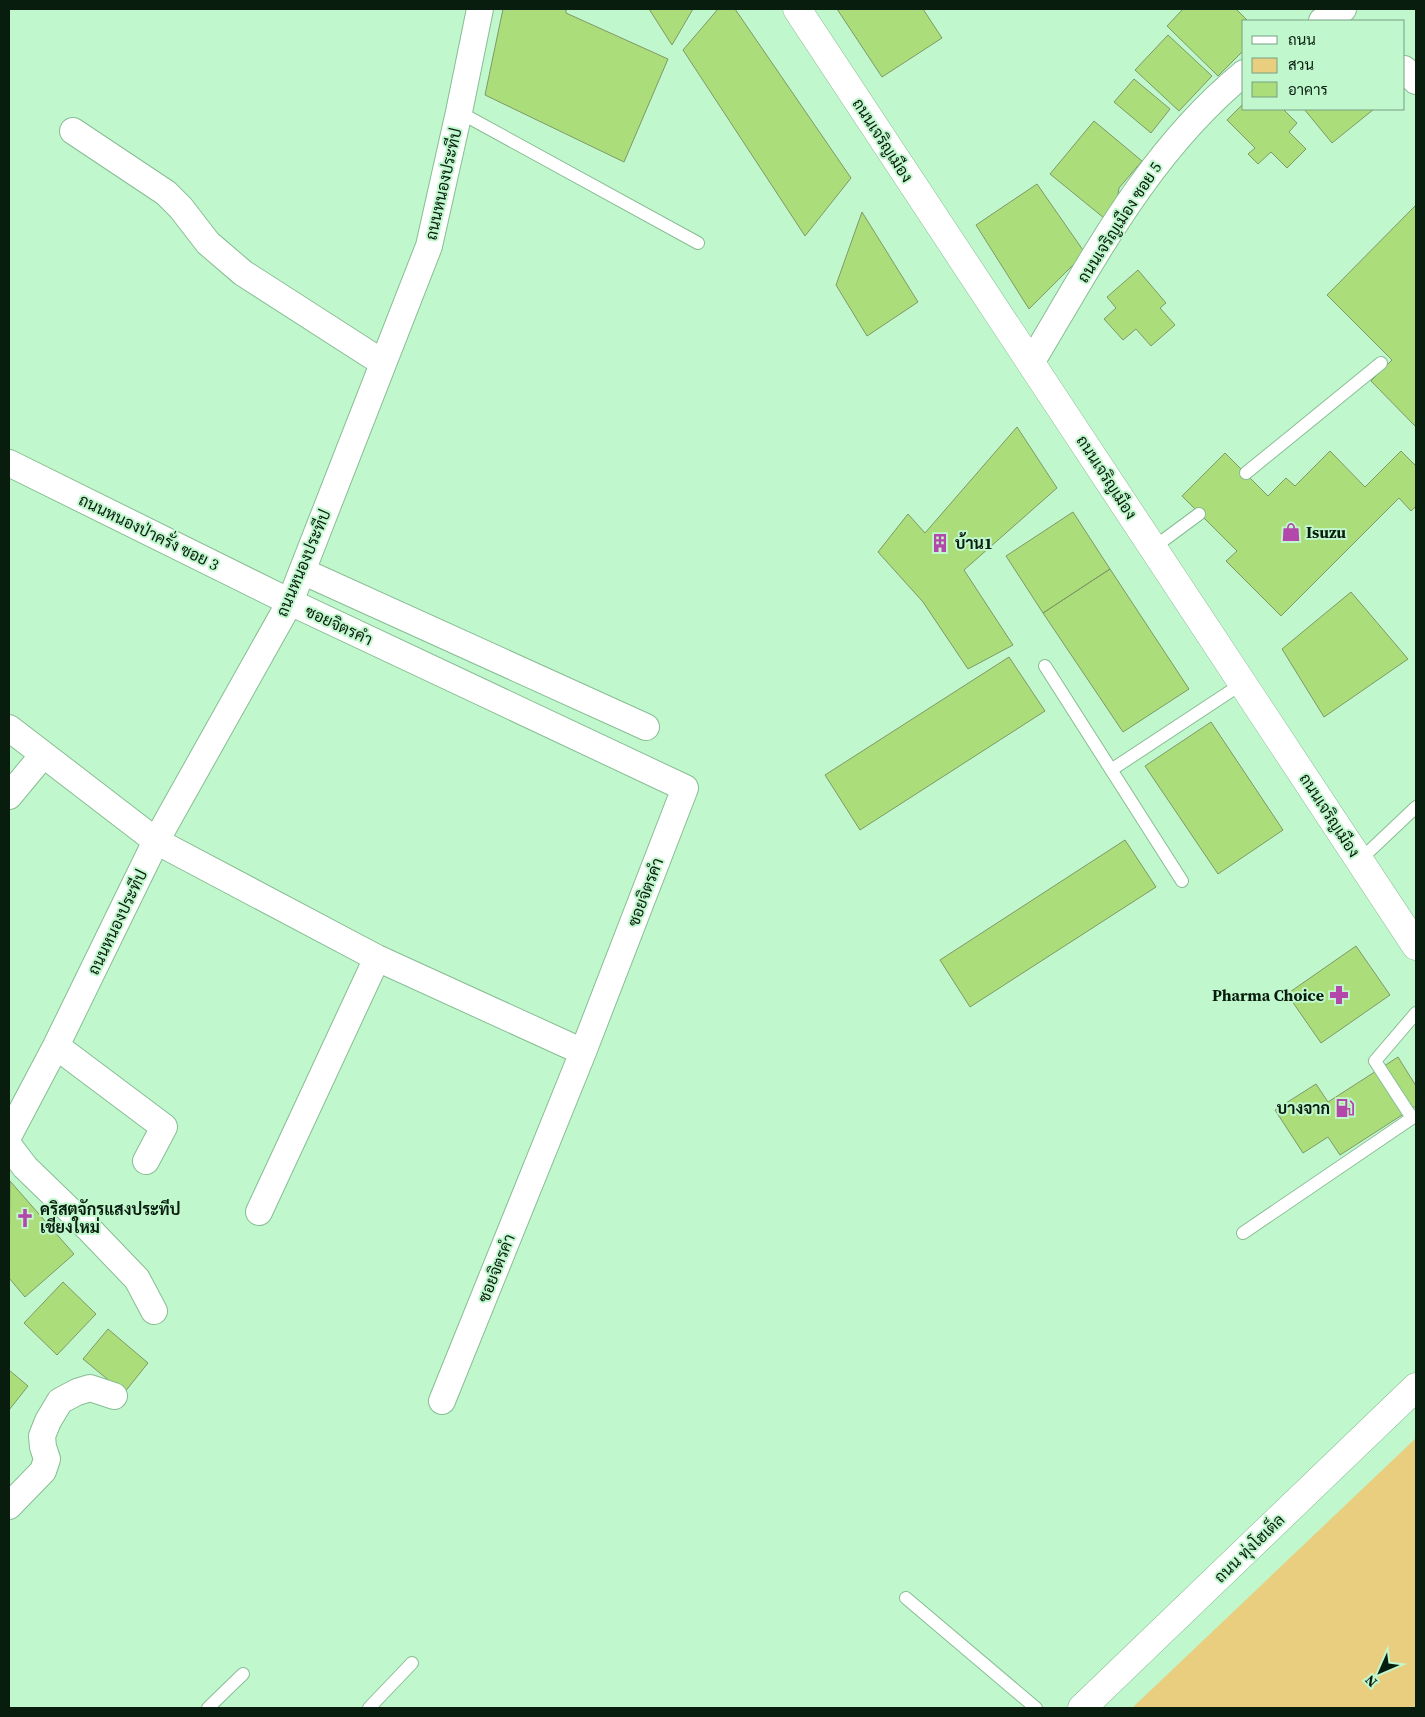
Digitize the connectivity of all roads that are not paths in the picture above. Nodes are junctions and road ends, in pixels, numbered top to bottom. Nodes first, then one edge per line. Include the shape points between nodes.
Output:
1 (480, 9) edge
2 (797, 9) edge
3 (1343, 9) edge
4 (1324, 20) edge
5 (1355, 20) edge
6 (1405, 70) edge
7 (1242, 75) edge
8 (1416, 81) edge
9 (459, 112) junction
10 (73, 131) dead end
11 (698, 243) dead end
12 (1031, 363) junction
13 (1381, 363) dead end
14 (383, 364) junction
15 (9, 463) edge
16 (1246, 473) dead end
17 (1199, 514) dead end
18 (1153, 548) junction
19 (302, 571) junction
20 (290, 602) junction
21 (1045, 666) dead end
22 (1243, 684) junction
23 (646, 727) dead end
24 (9, 728) edge
25 (43, 755) junction
26 (1111, 770) junction
27 (9, 796) edge
28 (1416, 807) edge
29 (156, 841) junction
30 (1360, 860) junction
31 (1182, 881) dead end
32 (1416, 946) edge
33 (377, 958) junction
34 (1416, 1013) edge
35 (56, 1046) junction
36 (583, 1052) junction
37 (1414, 1117) edge
38 (9, 1135) edge
39 (9, 1146) edge
40 (146, 1161) dead end
41 (259, 1212) dead end
42 (1243, 1233) dead end
43 (154, 1311) dead end
44 (1416, 1387) edge
45 (114, 1396) dead end
46 (442, 1402) dead end
47 (9, 1506) edge
48 (906, 1598) dead end
49 (412, 1663) dead end
50 (243, 1674) dead end
51 (208, 1708) edge
52 (369, 1708) edge
53 (1036, 1708) edge
54 (1082, 1708) edge

1 - 9 street, ถนนหนองประทีป
2 - 12 main road, ถนนเจริญเมือง
3 - 4 street
3 - 5 street
6 - 8 street
7 - 12 street, ถนนเจริญเมือง ซอย 5 via 1203,109 1128,202
9 - 11 lane
9 - 14 street, ถนนหนองประทีป via 428,246
10 - 14 street via 166,193 208,243 243,273
12 - 18 main road, ถนนเจริญเมือง
13 - 16 lane
14 - 19 street, ถนนหนองประทีป
15 - 20 street, ถนนหนองป่าครั่ง ซอย 3
17 - 18 lane
18 - 22 main road, ถนนเจริญเมือง
19 - 20 street, ถนนหนองประทีป
19 - 23 street
20 - 29 street, ถนนหนองประทีป
20 - 36 street, ซอยจิตรคำ via 685,788
21 - 26 lane
22 - 26 lane
22 - 30 main road, ถนนเจริญเมือง
24 - 25 street
25 - 27 street
25 - 29 street
26 - 31 lane
28 - 30 lane
29 - 33 street
29 - 35 street, ถนนหนองประทีป
30 - 32 main road, ถนนเจริญเมือง
33 - 36 street
33 - 41 street
34 - 37 lane via 1375,1061
35 - 38 street, ถนนหนองประทีป
35 - 40 street via 164,1127
36 - 46 street, ซอยจิตรคำ
37 - 42 lane
39 - 43 street via 25,1167 137,1279
44 - 54 main road, ถนน ทุ่งโฮเต็ล
45 - 47 street via 90,1388 60,1401 42,1436 47,1459 43,1471
48 - 53 lane
49 - 52 lane
50 - 51 lane

